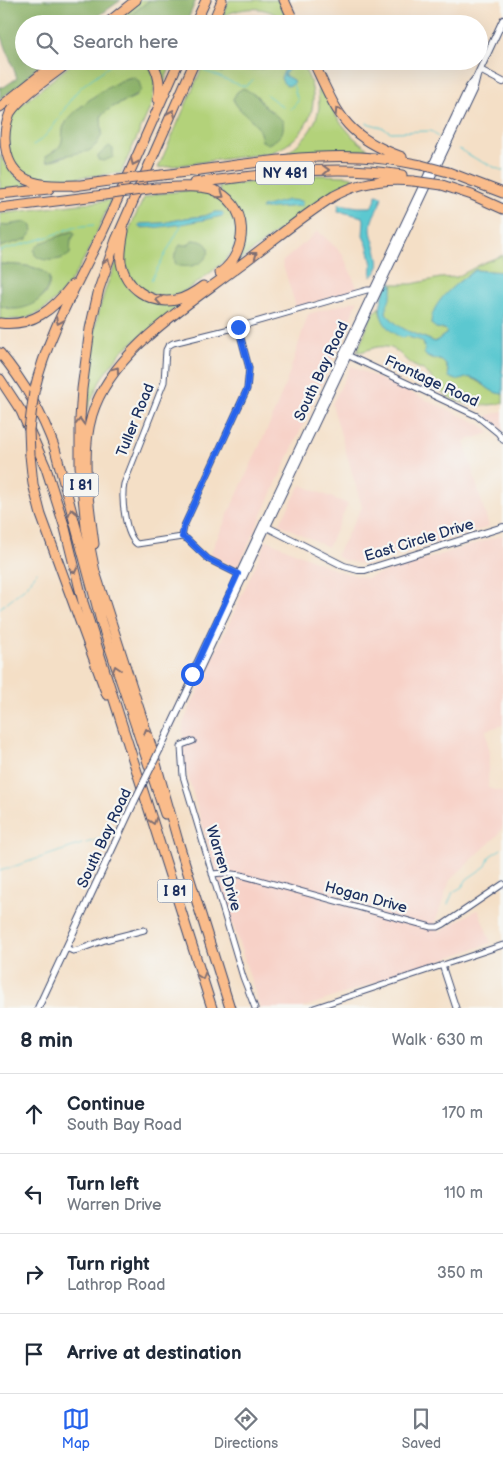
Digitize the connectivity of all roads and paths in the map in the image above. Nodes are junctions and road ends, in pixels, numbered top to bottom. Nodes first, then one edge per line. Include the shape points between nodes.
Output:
1 (136, 0) edge
2 (206, 0) edge
3 (222, 0) edge
4 (284, 0) edge
5 (117, 15) edge
6 (199, 15) edge
7 (216, 15) edge
8 (291, 15) edge
9 (503, 20) edge
10 (488, 52) edge
11 (47, 70) edge
12 (59, 70) edge
13 (156, 70) edge
14 (175, 70) edge
15 (191, 70) edge
16 (317, 70) edge
17 (479, 70) edge
18 (478, 73) junction
19 (503, 82) edge
20 (0, 107) edge
21 (153, 118) junction
22 (421, 164) junction
23 (414, 180) junction
24 (78, 185) junction
25 (156, 188) junction
26 (503, 193) edge
27 (0, 194) edge
28 (0, 208) edge
29 (130, 209) junction
30 (503, 209) edge
31 (88, 262) junction
32 (375, 290) junction
33 (0, 323) edge
34 (238, 327) junction
35 (0, 353) edge
36 (346, 354) junction
37 (0, 379) edge
38 (503, 440) edge
39 (264, 526) junction
40 (503, 528) edge
41 (182, 537) junction
42 (238, 574) junction
43 (99, 586) junction
44 (193, 679) junction
45 (193, 741) dead end
46 (138, 775) junction
47 (212, 874) junction
48 (503, 884) edge
49 (200, 914) junction
50 (144, 930) dead end
51 (503, 945) edge
52 (66, 948) junction
53 (442, 965) junction
54 (38, 1008) edge
55 (212, 1008) edge
56 (230, 1008) edge
57 (255, 1008) edge
58 (314, 1008) edge
59 (456, 1008) edge

1 - 5 highway
2 - 6 highway
3 - 7 highway
4 - 8 highway
9 - 10 street, South Bay Road
11 - 20 highway
12 - 24 highway via 10,112 3,128 2,142 8,161 22,177 37,184
13 - 21 highway via 160,90
14 - 21 highway, I 81
29 -> 15 highway, I 81
22 -> 16 highway via 379,148 353,131 334,106
17 - 18 street, South Bay Road
18 - 19 street
18 - 32 street, South Bay Road
21 -> 31 highway, I 81
22 - 24 highway, NY 481, bridge via 376,158 329,157
22 - 26 highway, NY 481, bridge
25 -> 23 highway, NY 481 via 322,170 368,171
23 - 30 highway, NY 481, bridge via 442,185
43 -> 23 highway via 88,478 88,439 95,407 118,368 131,352 167,321 334,196 378,180
24 - 27 highway, NY 481
25 - 28 highway, NY 481, bridge
25 -> 29 highway via 210,189 230,203 239,217 242,238 229,266 181,299 160,301 141,293 126,278 121,264 122,242
43 -> 29 highway, I 81 via 82,496 79,450 82,396 90,329 99,289 109,256
31 - 33 highway via 63,296 45,313 24,322
31 -> 46 highway, I 81, bridge via 42,361 30,422 30,455 41,515
32 - 34 street, Tuller Road
32 - 36 street, South Bay Road
34 - 41 street via 249,368 247,389 184,526
34 - 41 street, Tuller Road via 168,346 164,382 124,484 124,507 132,540 136,544
49 -> 35 highway via 101,621 50,433 27,389
36 - 38 street, Frontage Road via 477,416
36 - 39 street, South Bay Road
37 -> 46 highway via 21,411 46,468 83,602
39 - 40 street, East Circle Drive via 358,570
39 - 42 street, South Bay Road
39 - 44 street, South Bay Road
41 - 42 street via 208,559
42 - 44 street, South Bay Road via 192,674
49 -> 43 highway, I 81 via 148,736
44 - 52 street, South Bay Road, bridge
45 - 47 street, Warren Drive via 181,747 181,765
46 -> 55 highway, I 81
47 - 48 street, Hogan Drive via 241,875 431,927 444,924
47 - 57 street, Warren Drive
49 - 56 highway, I 81
50 - 52 street via 78,950
51 - 53 street
52 - 54 street, South Bay Road
53 - 58 street
53 - 59 street

